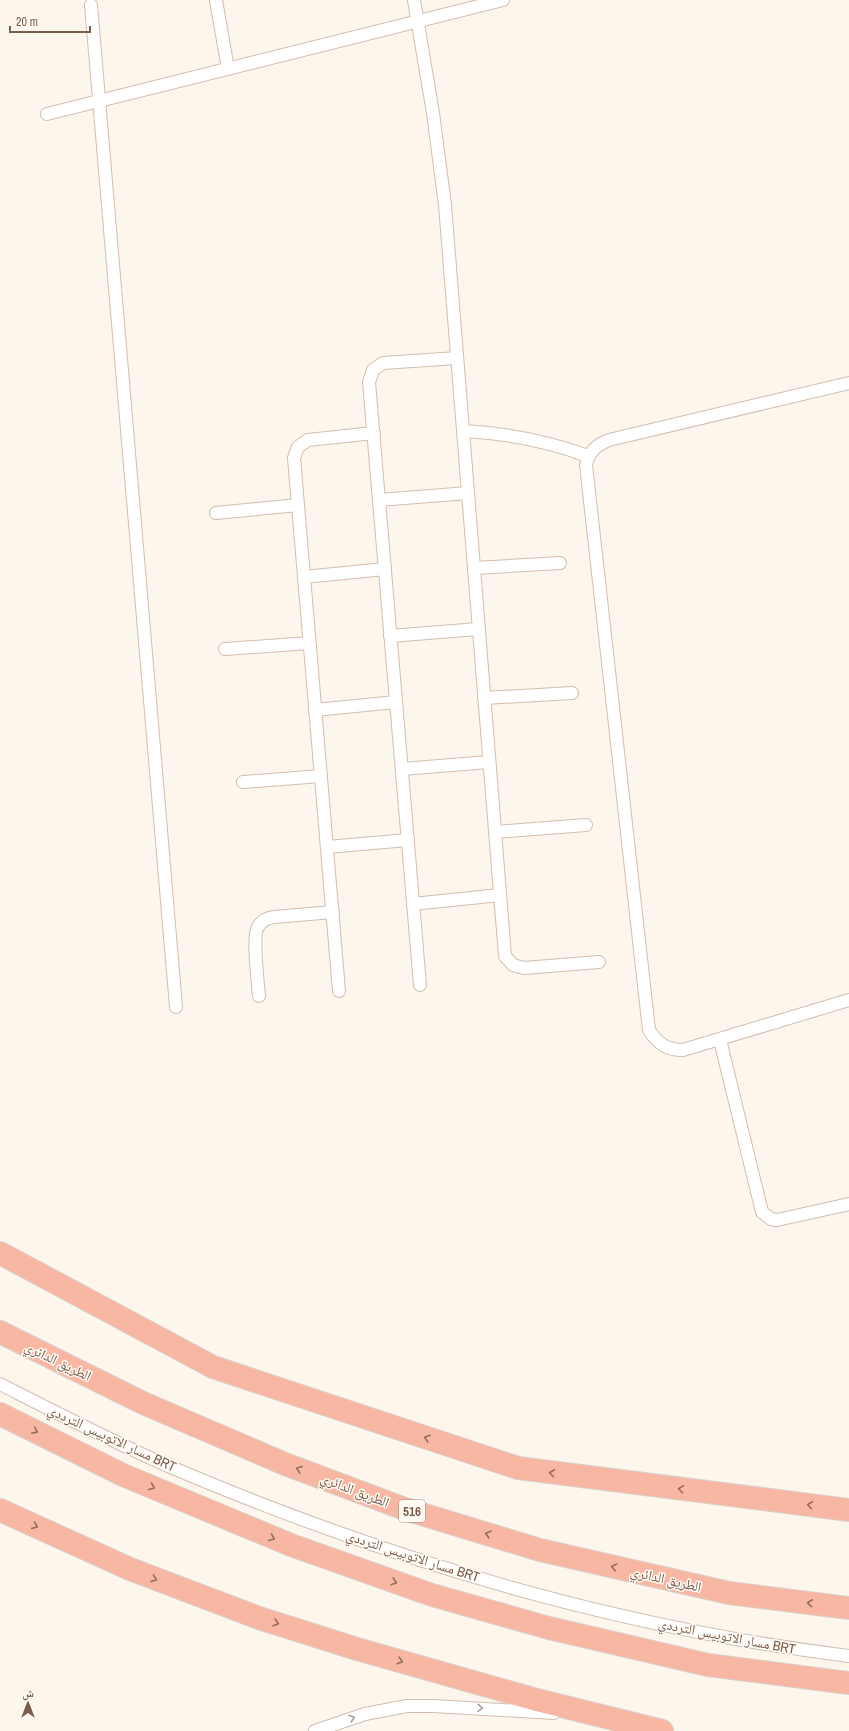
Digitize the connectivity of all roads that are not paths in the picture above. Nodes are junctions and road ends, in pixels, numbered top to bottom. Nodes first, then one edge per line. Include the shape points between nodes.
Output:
1 (216, 0) edge
2 (414, 0) edge
3 (503, 0) edge
4 (92, 5) dead end
5 (417, 21) junction
6 (228, 69) junction
7 (100, 101) junction
8 (46, 114) dead end
9 (457, 358) junction
10 (849, 383) edge
11 (463, 431) junction
12 (374, 433) junction
13 (588, 456) junction
14 (468, 493) junction
15 (379, 500) junction
16 (298, 505) junction
17 (216, 513) dead end
18 (560, 563) dead end
19 (385, 568) junction
20 (474, 568) junction
21 (304, 577) junction
22 (478, 629) junction
23 (390, 636) junction
24 (310, 643) junction
25 (225, 649) dead end
26 (572, 693) dead end
27 (484, 698) junction
28 (396, 702) junction
29 (315, 710) junction
30 (489, 762) junction
31 (402, 770) junction
32 (321, 776) junction
33 (243, 782) dead end
34 (586, 825) dead end
35 (495, 832) junction
36 (408, 840) junction
37 (327, 847) junction
38 (500, 895) junction
39 (413, 904) junction
40 (332, 912) junction
41 (599, 962) dead end
42 (420, 984) dead end
43 (339, 991) dead end
44 (259, 996) dead end
45 (849, 1000) edge
46 (176, 1007) dead end
47 (720, 1040) junction
48 (849, 1204) edge
49 (0, 1253) edge
50 (0, 1332) edge
51 (0, 1384) edge
52 (0, 1414) edge
53 (0, 1510) edge
54 (849, 1510) edge
55 (849, 1608) edge
56 (849, 1656) edge
57 (849, 1683) edge
58 (594, 1715) junction
59 (315, 1731) edge
60 (662, 1731) edge

1 - 6 lane
2 - 5 lane
3 - 5 lane
4 - 7 lane
5 - 6 lane
5 - 9 lane via 439,158
6 - 7 lane
7 - 8 lane
7 - 46 lane
9 - 11 lane
9 - 12 lane via 383,363 373,370 369,382
10 - 13 lane via 609,440 593,449
11 - 13 lane via 527,438
11 - 14 lane
12 - 15 lane
12 - 16 lane via 303,442 295,452 294,458
13 - 47 lane via 586,474 649,1030 663,1046 673,1050 694,1048
14 - 15 lane
14 - 20 lane
15 - 19 lane
16 - 17 lane
16 - 21 lane
18 - 20 lane
19 - 21 lane
19 - 23 lane
20 - 22 lane
21 - 24 lane
22 - 23 lane
22 - 27 lane
23 - 28 lane
24 - 25 lane
24 - 29 lane
26 - 27 lane
27 - 30 lane
28 - 29 lane
28 - 31 lane
29 - 32 lane
30 - 31 lane
30 - 35 lane
31 - 36 lane
32 - 33 lane
32 - 37 lane
34 - 35 lane
35 - 38 lane
36 - 37 lane
36 - 39 lane
37 - 40 lane
38 - 39 lane
38 - 41 lane via 505,956 513,965 524,968
39 - 42 lane
40 - 43 lane
40 - 44 lane via 274,917 262,922 255,933
45 - 47 lane
47 - 48 lane via 762,1212 777,1220
54 -> 49 highway via 518,1468 213,1368
55 -> 50 highway, الطريق الدائري / 516 via 730,1593 692,1585 540,1550 405,1509 285,1464 143,1403
51 - 56 lane, مسار الاتوبيس الترددي BRT via 165,1464 352,1537 427,1562 547,1597 675,1628 797,1650
52 -> 57 highway via 123,1475 225,1518 291,1545 432,1595 549,1628 708,1665
53 -> 58 highway via 130,1569 259,1618 357,1649
59 -> 58 lane via 365,1714 407,1706
58 - 60 highway

